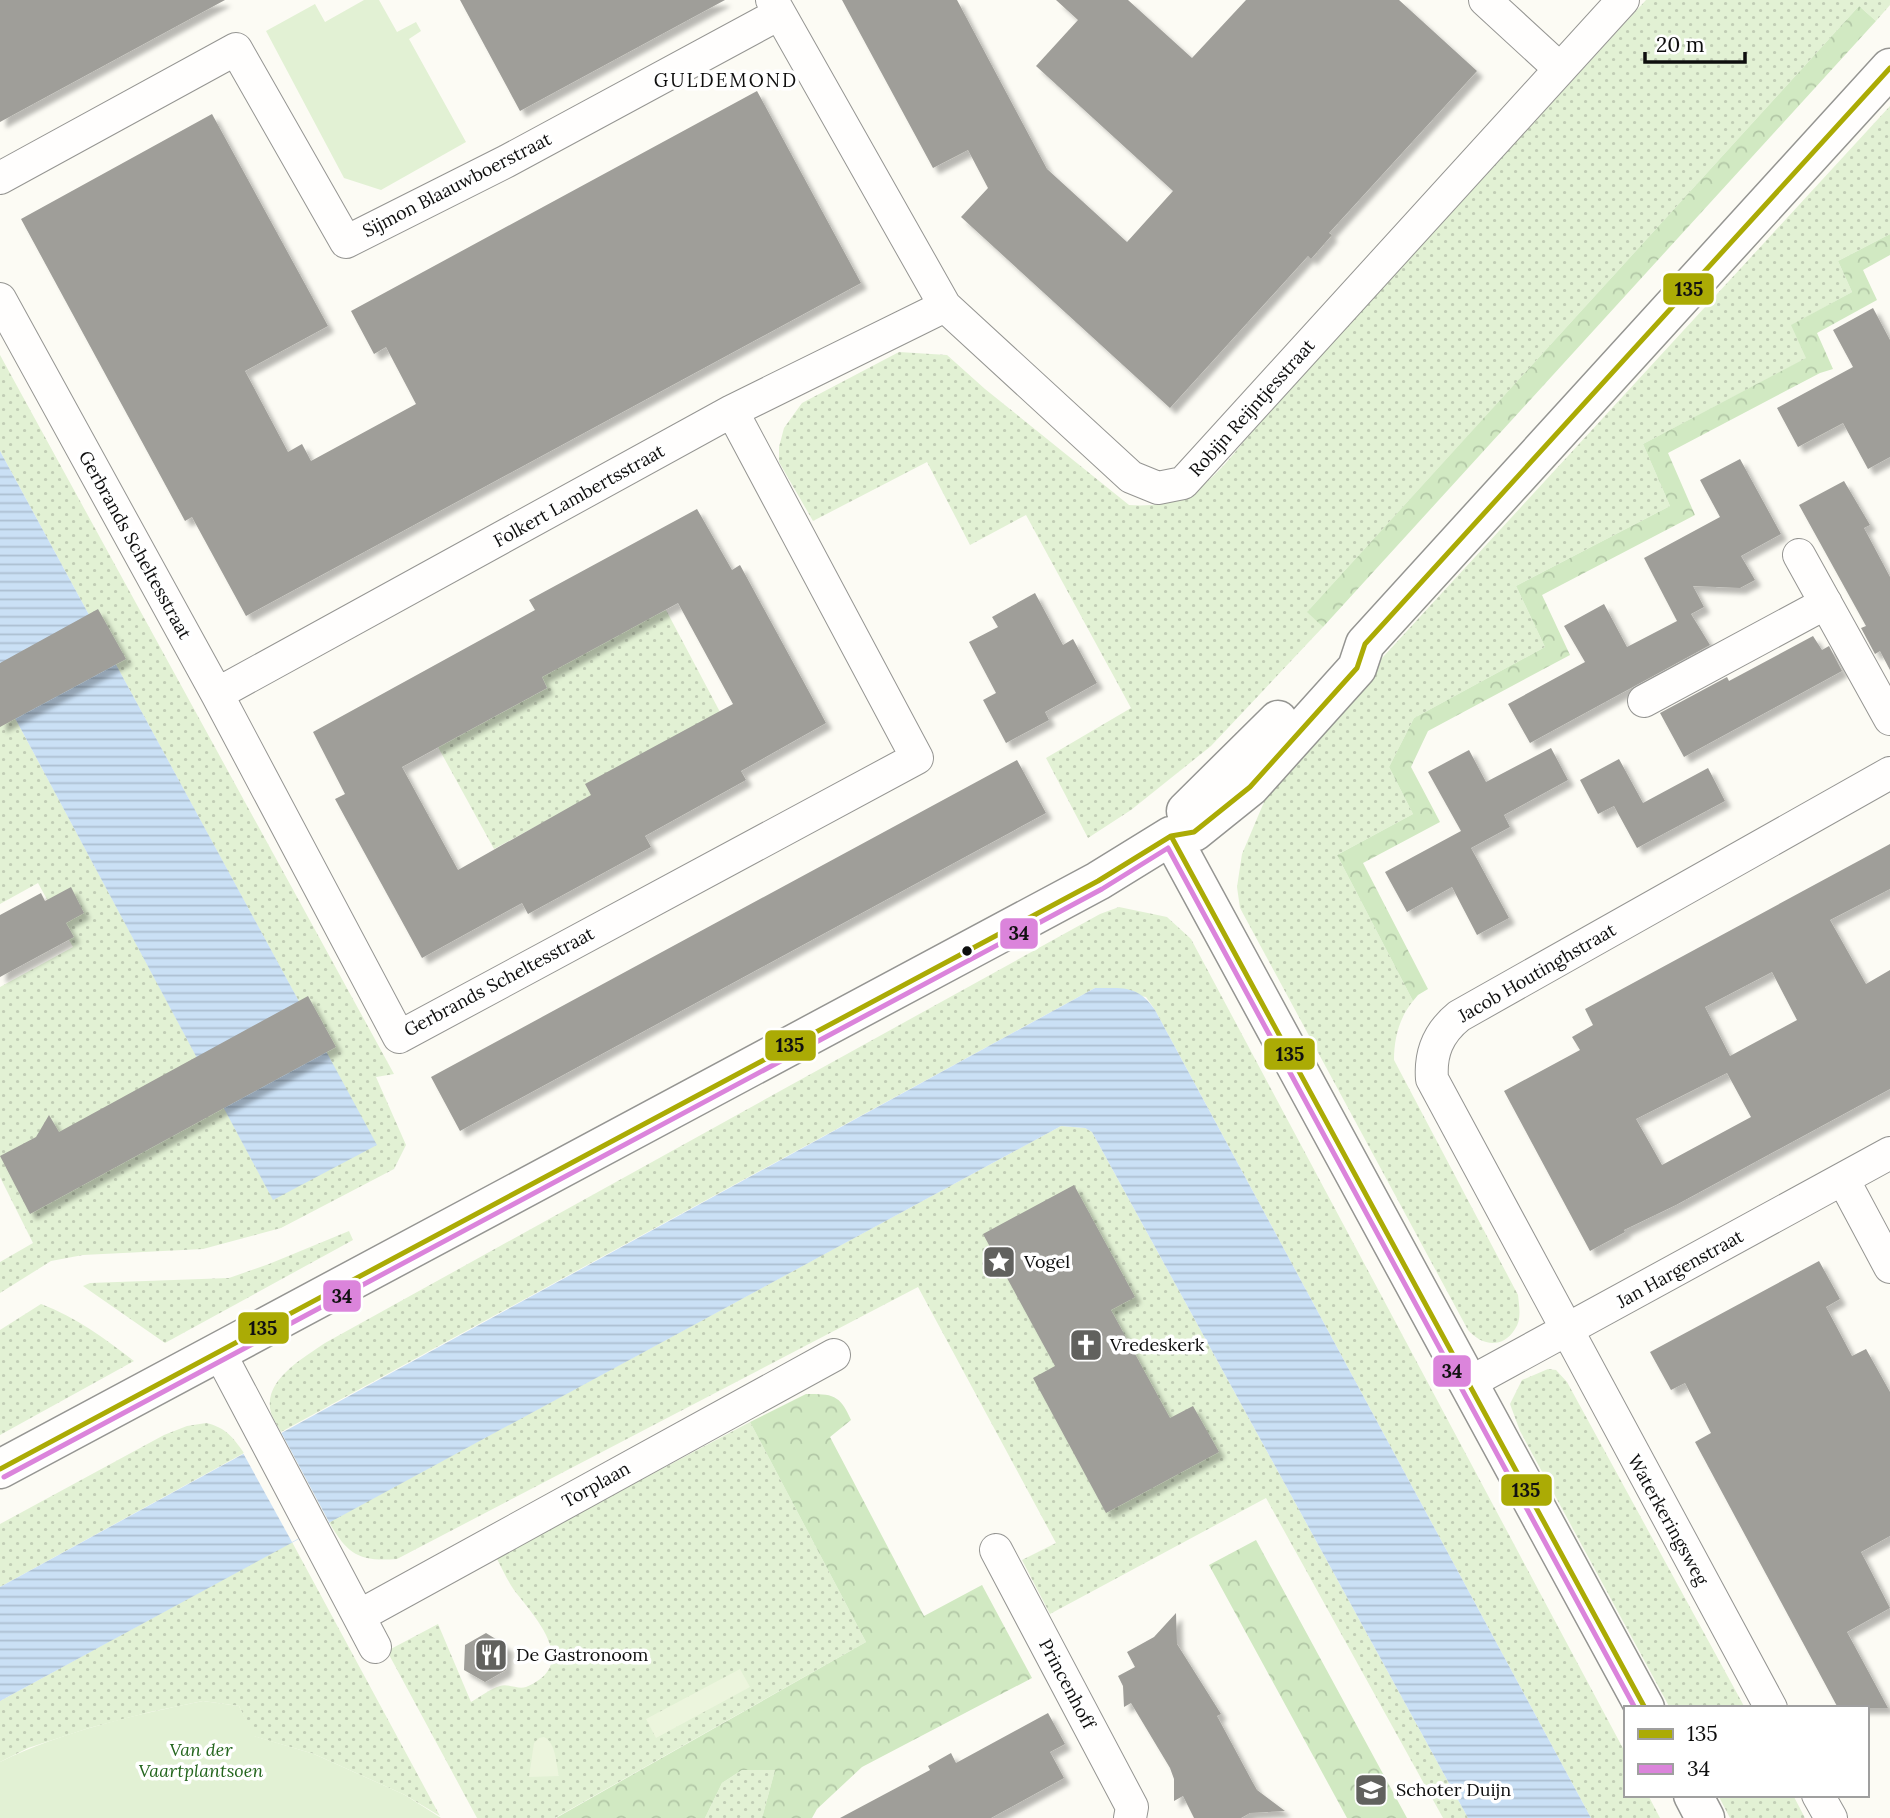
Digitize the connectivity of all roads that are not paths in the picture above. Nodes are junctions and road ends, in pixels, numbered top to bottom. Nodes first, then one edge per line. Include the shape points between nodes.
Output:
1 (1485, 0) edge
2 (1623, 0) edge
3 (775, 7) edge
4 (1890, 68) edge
5 (1560, 69) junction
6 (0, 178) edge
7 (0, 299) edge
8 (945, 306) junction
9 (732, 411) junction
10 (1799, 555) dead end
11 (1826, 603) junction
12 (217, 694) junction
13 (1644, 701) dead end
14 (1890, 719) edge
15 (1890, 773) edge
16 (1171, 836) junction
17 (1890, 1153) edge
18 (1843, 1179) junction
19 (1890, 1267) edge
20 (1566, 1332) junction
21 (218, 1350) junction
22 (834, 1354) dead end
23 (1469, 1383) junction
24 (0, 1469) edge
25 (996, 1550) dead end
26 (359, 1616) junction
27 (375, 1647) dead end
28 (1644, 1706) edge
29 (1770, 1706) edge
30 (1694, 1797) edge
31 (1819, 1797) edge
32 (1130, 1818) edge
33 (1705, 1818) edge
34 (1831, 1818) edge

1 - 5 street
2 - 5 street, Robijn Reijntjesstraat
3 - 6 street, Sijmon Blaauwboerstraat via 507,161 346,242 236,49
3 - 8 street, Robijn Reijntjesstraat
4 - 16 street via 1365,644 1346,652 1181,816
5 - 8 street, Robijn Reijntjesstraat via 1183,483 1158,488 1130,477
7 - 12 street, Gerbrands Scheltesstraat
8 - 9 street, Folkert Lambertsstraat
9 - 12 street, Folkert Lambertsstraat
9 - 12 street, Gerbrands Scheltesstraat via 917,758 399,1037
10 - 11 street
11 - 13 street
11 - 14 street
15 - 20 street, Jacob Houtinghstraat via 1459,1017 1439,1036 1430,1062 1432,1079
16 - 21 street via 1098,881
16 - 23 street
17 - 18 street, Jan Hargenstraat
18 - 19 street
18 - 20 street, Jan Hargenstraat
20 - 23 street, Jan Hargenstraat
20 - 29 street, Waterkeringsweg
21 - 24 street
21 - 26 street
22 - 26 street, Torplaan
23 - 28 street
25 - 32 street, Princenhoff via 1132,1807
26 - 27 street
30 - 33 street
31 - 34 street

